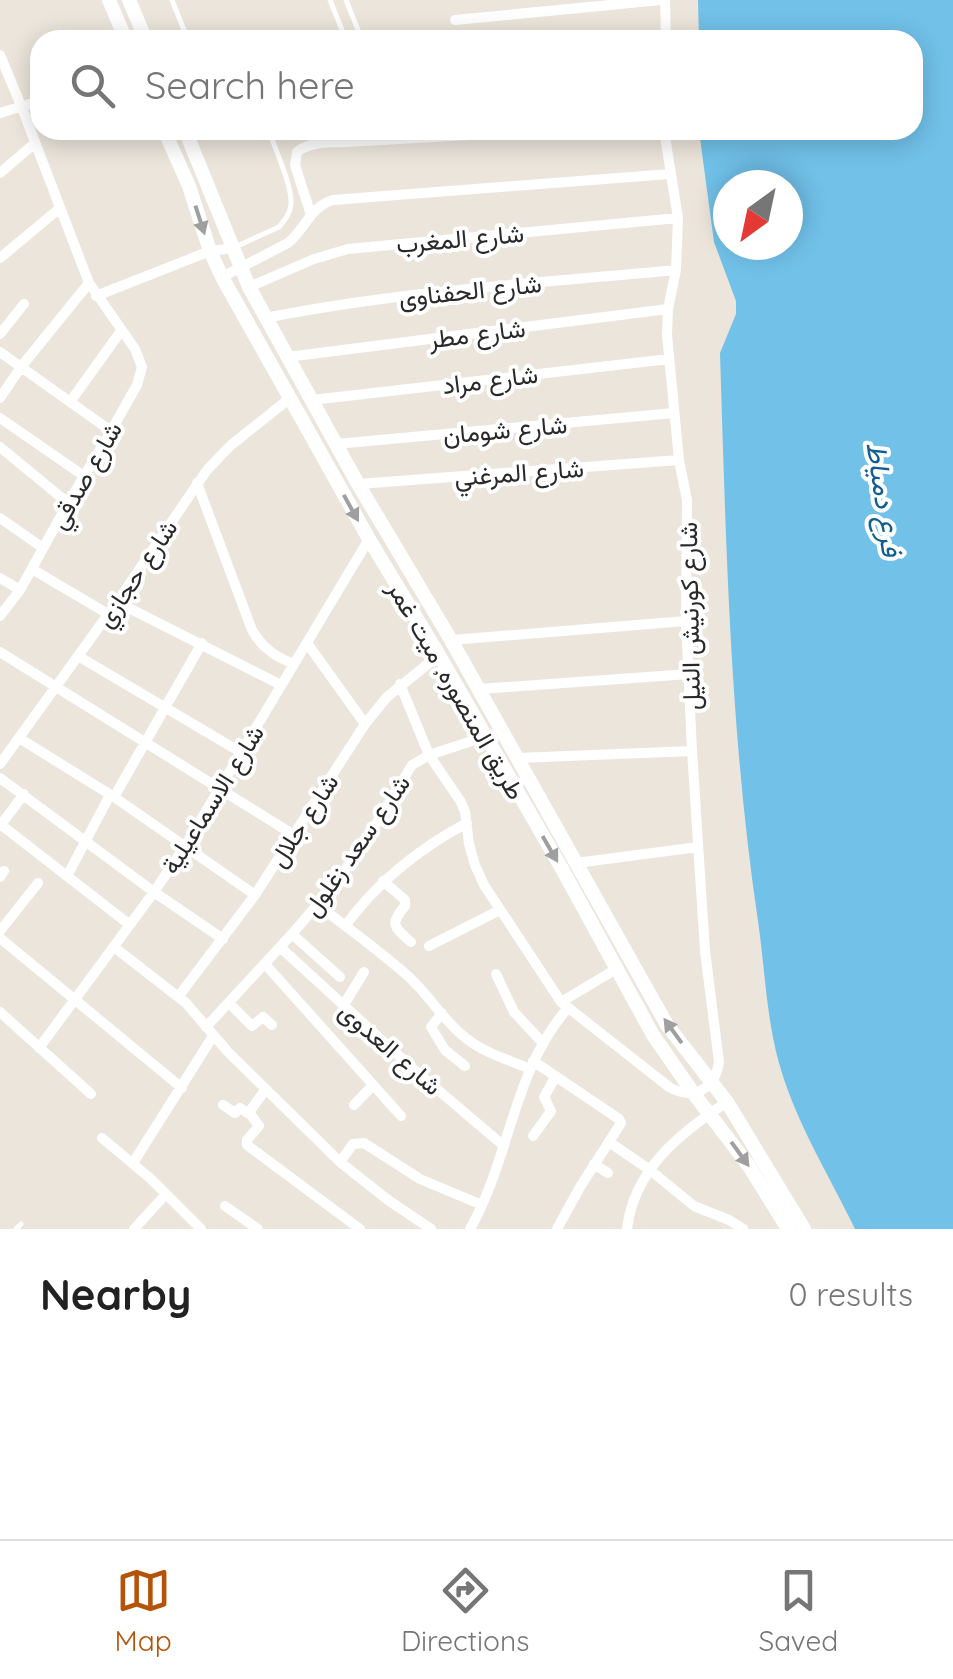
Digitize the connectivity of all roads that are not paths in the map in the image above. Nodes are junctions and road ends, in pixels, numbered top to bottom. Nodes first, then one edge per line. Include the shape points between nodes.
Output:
1 (109, 0) edge
2 (130, 0) edge
3 (172, 0) edge
4 (330, 0) edge
5 (346, 0) edge
6 (663, 0) edge
7 (455, 20) dead end
8 (122, 30) edge
9 (142, 30) edge
10 (184, 30) edge
11 (342, 30) edge
12 (357, 30) edge
13 (665, 30) edge
14 (0, 56) edge
15 (30, 105) edge
16 (22, 108) junction
17 (0, 113) edge
18 (30, 127) edge
19 (169, 140) edge
20 (189, 140) edge
21 (272, 140) edge
22 (382, 140) edge
23 (665, 140) edge
24 (36, 142) joint
25 (0, 173) edge
26 (670, 174) junction
27 (60, 208) junction
28 (310, 215) junction
29 (678, 218) junction
30 (234, 248) junction
31 (210, 251) junction
32 (0, 258) edge
33 (242, 268) junction
34 (676, 270) junction
35 (222, 277) junction
36 (88, 283) junction
37 (249, 287) junction
38 (96, 296) junction
39 (24, 304) dead end
40 (668, 309) junction
41 (265, 318) junction
42 (121, 331) junction
43 (0, 334) edge
44 (0, 352) edge
45 (287, 357) junction
46 (669, 358) junction
47 (21, 367) junction
48 (0, 398) edge
49 (290, 398) junction
50 (312, 400) junction
51 (70, 402) junction
52 (674, 413) junction
53 (0, 418) edge
54 (111, 432) junction
55 (336, 444) junction
56 (0, 448) edge
57 (680, 460) junction
58 (84, 476) junction
59 (198, 483) junction
60 (358, 484) junction
61 (68, 503) junction
62 (0, 518) edge
63 (369, 539) junction
64 (42, 548) junction
65 (32, 569) junction
66 (0, 578) edge
67 (20, 590) junction
68 (117, 602) junction
69 (108, 614) junction
70 (0, 616) edge
71 (686, 622) junction
72 (452, 640) junction
73 (307, 643) junction
74 (202, 644) junction
75 (4, 654) edge
76 (439, 655) junction
77 (78, 656) junction
78 (294, 664) junction
79 (0, 670) edge
80 (688, 674) junction
81 (400, 684) junction
82 (56, 686) junction
83 (281, 686) junction
84 (479, 690) junction
85 (166, 708) junction
86 (365, 724) junction
87 (484, 737) junction
88 (18, 738) junction
89 (146, 741) junction
90 (692, 751) junction
91 (242, 753) junction
92 (429, 755) junction
93 (518, 758) junction
94 (0, 764) edge
95 (0, 778) edge
96 (220, 788) junction
97 (24, 794) junction
98 (112, 796) junction
99 (467, 823) junction
100 (0, 825) edge
101 (294, 835) junction
102 (86, 841) junction
103 (185, 846) junction
104 (698, 847) junction
105 (576, 863) junction
106 (67, 876) junction
107 (383, 881) junction
108 (38, 882) dead end
109 (154, 892) junction
110 (255, 895) junction
111 (318, 904) junction
112 (500, 910) junction
113 (130, 925) junction
114 (345, 926) junction
115 (0, 934) edge
116 (292, 934) junction
117 (223, 939) junction
118 (411, 942) dead end
119 (429, 946) dead end
120 (114, 947) junction
121 (280, 947) junction
122 (265, 964) junction
123 (618, 968) junction
124 (364, 972) dead end
125 (496, 974) dead end
126 (340, 977) dead end
127 (178, 997) junction
128 (74, 1000) junction
129 (228, 1004) junction
130 (564, 1005) junction
131 (343, 1006) junction
132 (0, 1012) edge
133 (442, 1013) junction
134 (272, 1025) dead end
135 (210, 1032) junction
136 (542, 1042) junction
137 (39, 1048) junction
138 (532, 1065) junction
139 (465, 1066) dead end
140 (556, 1076) junction
141 (712, 1081) junction
142 (373, 1085) junction
143 (182, 1088) junction
144 (265, 1090) junction
145 (90, 1094) dead end
146 (694, 1094) junction
147 (728, 1102) junction
148 (223, 1105) dead end
149 (354, 1105) dead end
150 (710, 1113) junction
151 (250, 1115) junction
152 (401, 1116) dead end
153 (533, 1136) dead end
154 (102, 1138) dead end
155 (608, 1142) junction
156 (504, 1146) junction
157 (340, 1162) junction
158 (133, 1163) junction
159 (594, 1164) junction
160 (650, 1170) junction
161 (608, 1173) dead end
162 (166, 1194) junction
163 (482, 1205) junction
164 (225, 1206) dead end
165 (781, 1226) edge
166 (141, 1227) edge
167 (630, 1228) edge
168 (201, 1229) edge
169 (258, 1229) edge
170 (360, 1229) edge
171 (431, 1229) edge
172 (470, 1229) edge
173 (557, 1229) edge
174 (743, 1229) edge
175 (804, 1229) edge

1 - 8 main road
2 - 9 main road
3 - 10 lane
4 - 11 lane
5 - 12 lane
6 - 7 street
6 - 13 street
14 - 16 street
15 - 16 street
16 - 17 street
16 - 18 street
19 -> 31 main road, طريق المنصوره, ميت غمر
20 - 30 main road, طريق المنصوره, ميت غمر
21 - 30 lane via 290,207 279,227
22 - 28 street via 315,144 297,152
23 - 26 street, شارع كورنيش النيل
24 - 25 street
24 - 27 street
26 - 28 street via 333,200
26 - 29 street, شارع كورنيش النيل
27 - 32 street
27 - 36 street
28 - 33 street via 288,243
29 - 34 street, شارع كورنيش النيل
29 - 37 street, شارع المغرب via 348,249
30 - 31 street
30 - 33 main road, طريق المنصوره, ميت غمر
31 - 35 main road, طريق المنصوره, ميت غمر
31 - 38 street
33 - 35 street
33 - 37 main road, طريق المنصوره, ميت غمر
34 - 40 street, شارع كورنيش النيل
34 - 41 street, شارع الحفناوى via 406,296
35 - 49 main road, طريق المنصوره, ميت غمر
36 - 38 street
36 - 47 street
37 - 41 main road, طريق المنصوره, ميت غمر
38 - 42 street
39 - 43 street
40 - 45 street, شارع مطر
40 - 46 street, شارع كورنيش النيل
41 - 45 main road, طريق المنصوره, ميت غمر
42 - 51 street
42 - 54 street, شارع صدقي via 142,367
44 - 47 street
45 - 50 main road, طريق المنصوره, ميت غمر
46 - 50 street, شارع مراد
46 - 52 street, شارع كورنيش النيل
47 - 48 street
47 - 51 street
49 - 59 street, شارع حجازي via 218,457
49 -> 63 main road, طريق المنصوره, ميت غمر
50 - 55 main road, طريق المنصوره, ميت غمر
51 - 54 street
52 - 55 street, شارع شومان
52 - 57 street, شارع كورنيش النيل
53 - 58 street
54 - 58 street, شارع صدقي
55 - 60 main road, طريق المنصوره, ميت غمر
56 - 61 street
57 - 60 street, شارع المرغني
57 - 71 street, شارع كورنيش النيل via 688,500
58 - 61 street, شارع صدقي
59 - 68 street, شارع حجازي
59 - 78 street via 252,630 265,648
60 - 72 main road, طريق المنصوره, ميت غمر
61 - 64 street, شارع صدقي
62 - 64 street
63 - 73 street, شارع الاسماعيلية
63 - 76 main road, طريق المنصوره, ميت غمر
64 - 65 street, شارع صدقي
65 - 67 street, شارع صدقي
65 - 69 street
66 - 67 street
67 - 70 street, شارع صدقي
68 - 69 street, شارع حجازي
68 - 74 street
69 - 77 street, شارع حجازي
71 - 72 street
71 - 80 street, شارع كورنيش النيل
72 - 84 main road, طريق المنصوره, ميت غمر
73 - 78 street, شارع الاسماعيلية
73 - 86 street
74 - 83 street
74 - 85 street
75 - 79 street
75 - 82 street
76 - 81 street, شارع جلال
76 - 87 main road, طريق المنصوره, ميت غمر
77 - 82 street, شارع حجازي
77 - 85 street
78 - 83 street, شارع الاسماعيلية
80 - 84 street
80 - 90 street, شارع كورنيش النيل
81 - 86 street, شارع جلال
81 - 92 street
82 - 88 street, شارع حجازي
82 - 89 street
83 - 91 street, شارع الاسماعيلية
84 - 93 main road, طريق المنصوره, ميت غمر
85 - 89 street
85 - 91 street
86 - 101 street, شارع جلال
87 - 92 street, شارع سعد زغلول
87 -> 123 main road, طريق المنصوره, ميت غمر
88 - 94 street, شارع حجازي
88 - 98 street
89 - 96 street
89 - 98 street
90 - 93 street
90 - 104 street, شارع كورنيش النيل
91 - 96 street, شارع الاسماعيلية
92 - 99 street via 461,802
92 - 111 street, شارع سعد زغلول via 406,773
93 - 105 main road, طريق المنصوره, ميت غمر
95 - 97 street
96 - 101 street
96 - 103 street, شارع الاسماعيلية
97 - 100 street
97 - 102 street
98 - 102 street
98 - 103 street
99 - 107 street
99 - 112 street via 475,866
100 - 106 street
101 - 110 street, شارع جلال
102 - 106 street
102 - 109 street
103 - 109 street, شارع الاسماعيلية
103 - 110 street
104 - 105 street
104 - 141 street, شارع كورنيش النيل via 718,1062
141 -> 105 main road, طريق المنصوره, ميت غمر via 668,1026
106 - 113 street
107 - 114 street
107 - 118 street via 405,900 394,923
108 - 115 street
109 - 113 street, شارع الاسماعيلية
109 - 117 street
110 - 117 street, شارع جلال
111 - 114 street
111 - 116 street, شارع سعد زغلول
112 - 119 street
112 - 130 street
113 - 120 street, شارع الاسماعيلية
114 - 133 street via 409,976
115 - 128 street
116 - 121 street, شارع سعد زغلول
116 - 126 street
117 - 127 street, شارع جلال
120 - 127 street
120 - 128 street, شارع الاسماعيلية
121 - 122 street, شارع سعد زغلول
121 - 131 street, شارع العدوى
122 - 129 street, شارع سعد زغلول
122 - 142 street
123 - 130 street
123 - 146 main road, طريق المنصوره, ميت غمر
124 - 131 street
125 - 136 street via 514,1012
127 - 135 street
128 - 137 street, شارع الاسماعيلية
128 - 143 street
129 - 134 street via 252,1026 263,1017
129 - 135 street, شارع سعد زغلول
130 - 136 street
130 - 146 street via 669,1087
131 - 156 street, شارع العدوى
132 - 137 street
133 - 138 street via 481,1048
133 - 139 street via 431,1027
135 - 143 street, شارع سعد زغلول
135 - 144 street
136 - 138 street
137 - 145 street
138 - 140 street
138 - 156 street
140 - 153 street via 544,1097 550,1111
140 - 155 street via 621,1122
141 - 146 street
141 - 147 main road, طريق المنصوره, ميت غمر
142 - 149 street
142 - 152 street
143 - 158 street, شارع سعد زغلول
144 - 151 street
144 - 157 street
146 - 150 main road, طريق المنصوره, ميت غمر
147 - 150 street
147 - 175 main road, طريق المنصوره, ميت غمر
148 - 151 street
150 - 160 street via 676,1138
150 -> 165 main road, طريق المنصوره, ميت غمر
151 - 170 street via 259,1126 248,1147
154 - 158 street
155 - 159 street
155 - 160 street
156 - 163 street
157 - 163 street via 353,1144 364,1143 420,1179
157 - 171 street
158 - 162 street
159 - 161 street
159 - 173 street
160 - 167 street via 629,1212
160 - 174 street via 694,1206
162 - 166 street
162 - 168 street
163 - 172 street
164 - 169 street

